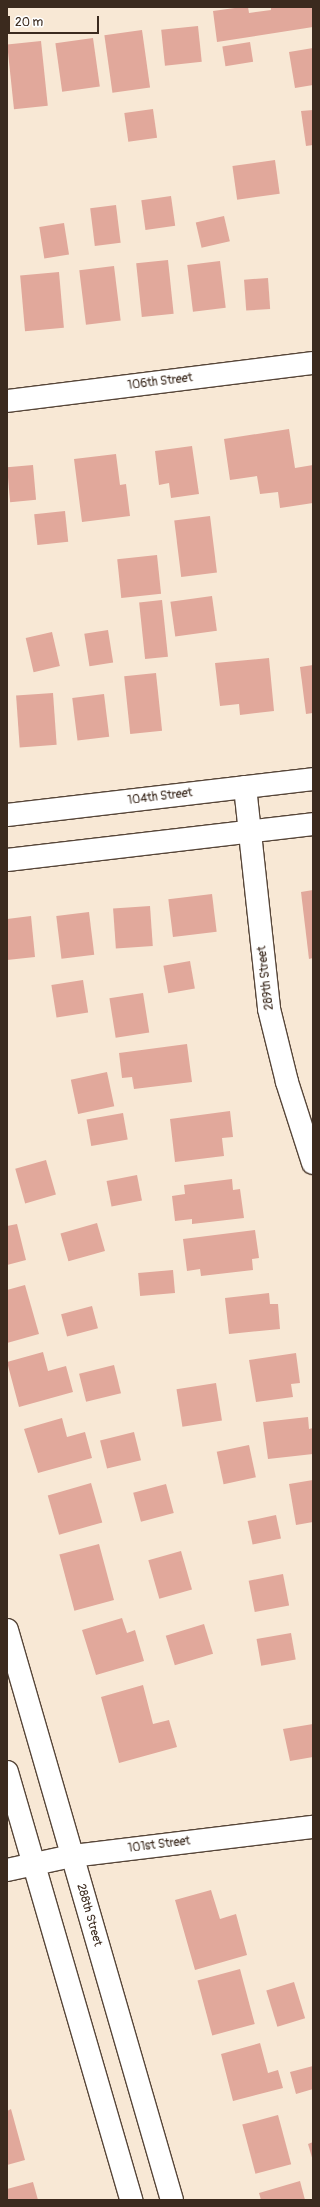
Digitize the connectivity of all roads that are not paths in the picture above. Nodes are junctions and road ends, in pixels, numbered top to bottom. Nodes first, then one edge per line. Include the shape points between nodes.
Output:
1 (313, 363) edge
2 (7, 401) edge
3 (313, 779) edge
4 (245, 787) junction
5 (7, 815) edge
6 (313, 824) edge
7 (250, 831) junction
8 (7, 860) edge
9 (313, 1163) edge
10 (7, 1630) edge
11 (7, 1772) edge
12 (313, 1827) edge
13 (72, 1856) junction
14 (33, 1863) junction
15 (7, 1870) edge
16 (131, 2200) edge
17 (172, 2200) edge

1 - 2 street, 106th Street
3 - 4 street, 104th Street
4 - 5 street, 104th Street
4 - 7 street, 289th Street
6 - 7 street
7 - 8 street
7 - 9 street, 289th Street via 269,1010 287,1082
10 - 13 street, 288th Street
11 - 14 street
12 - 13 street, 101st Street
13 - 14 street, 101st Street
13 - 17 street, 288th Street
14 - 15 street, 101st Street
14 - 16 street

